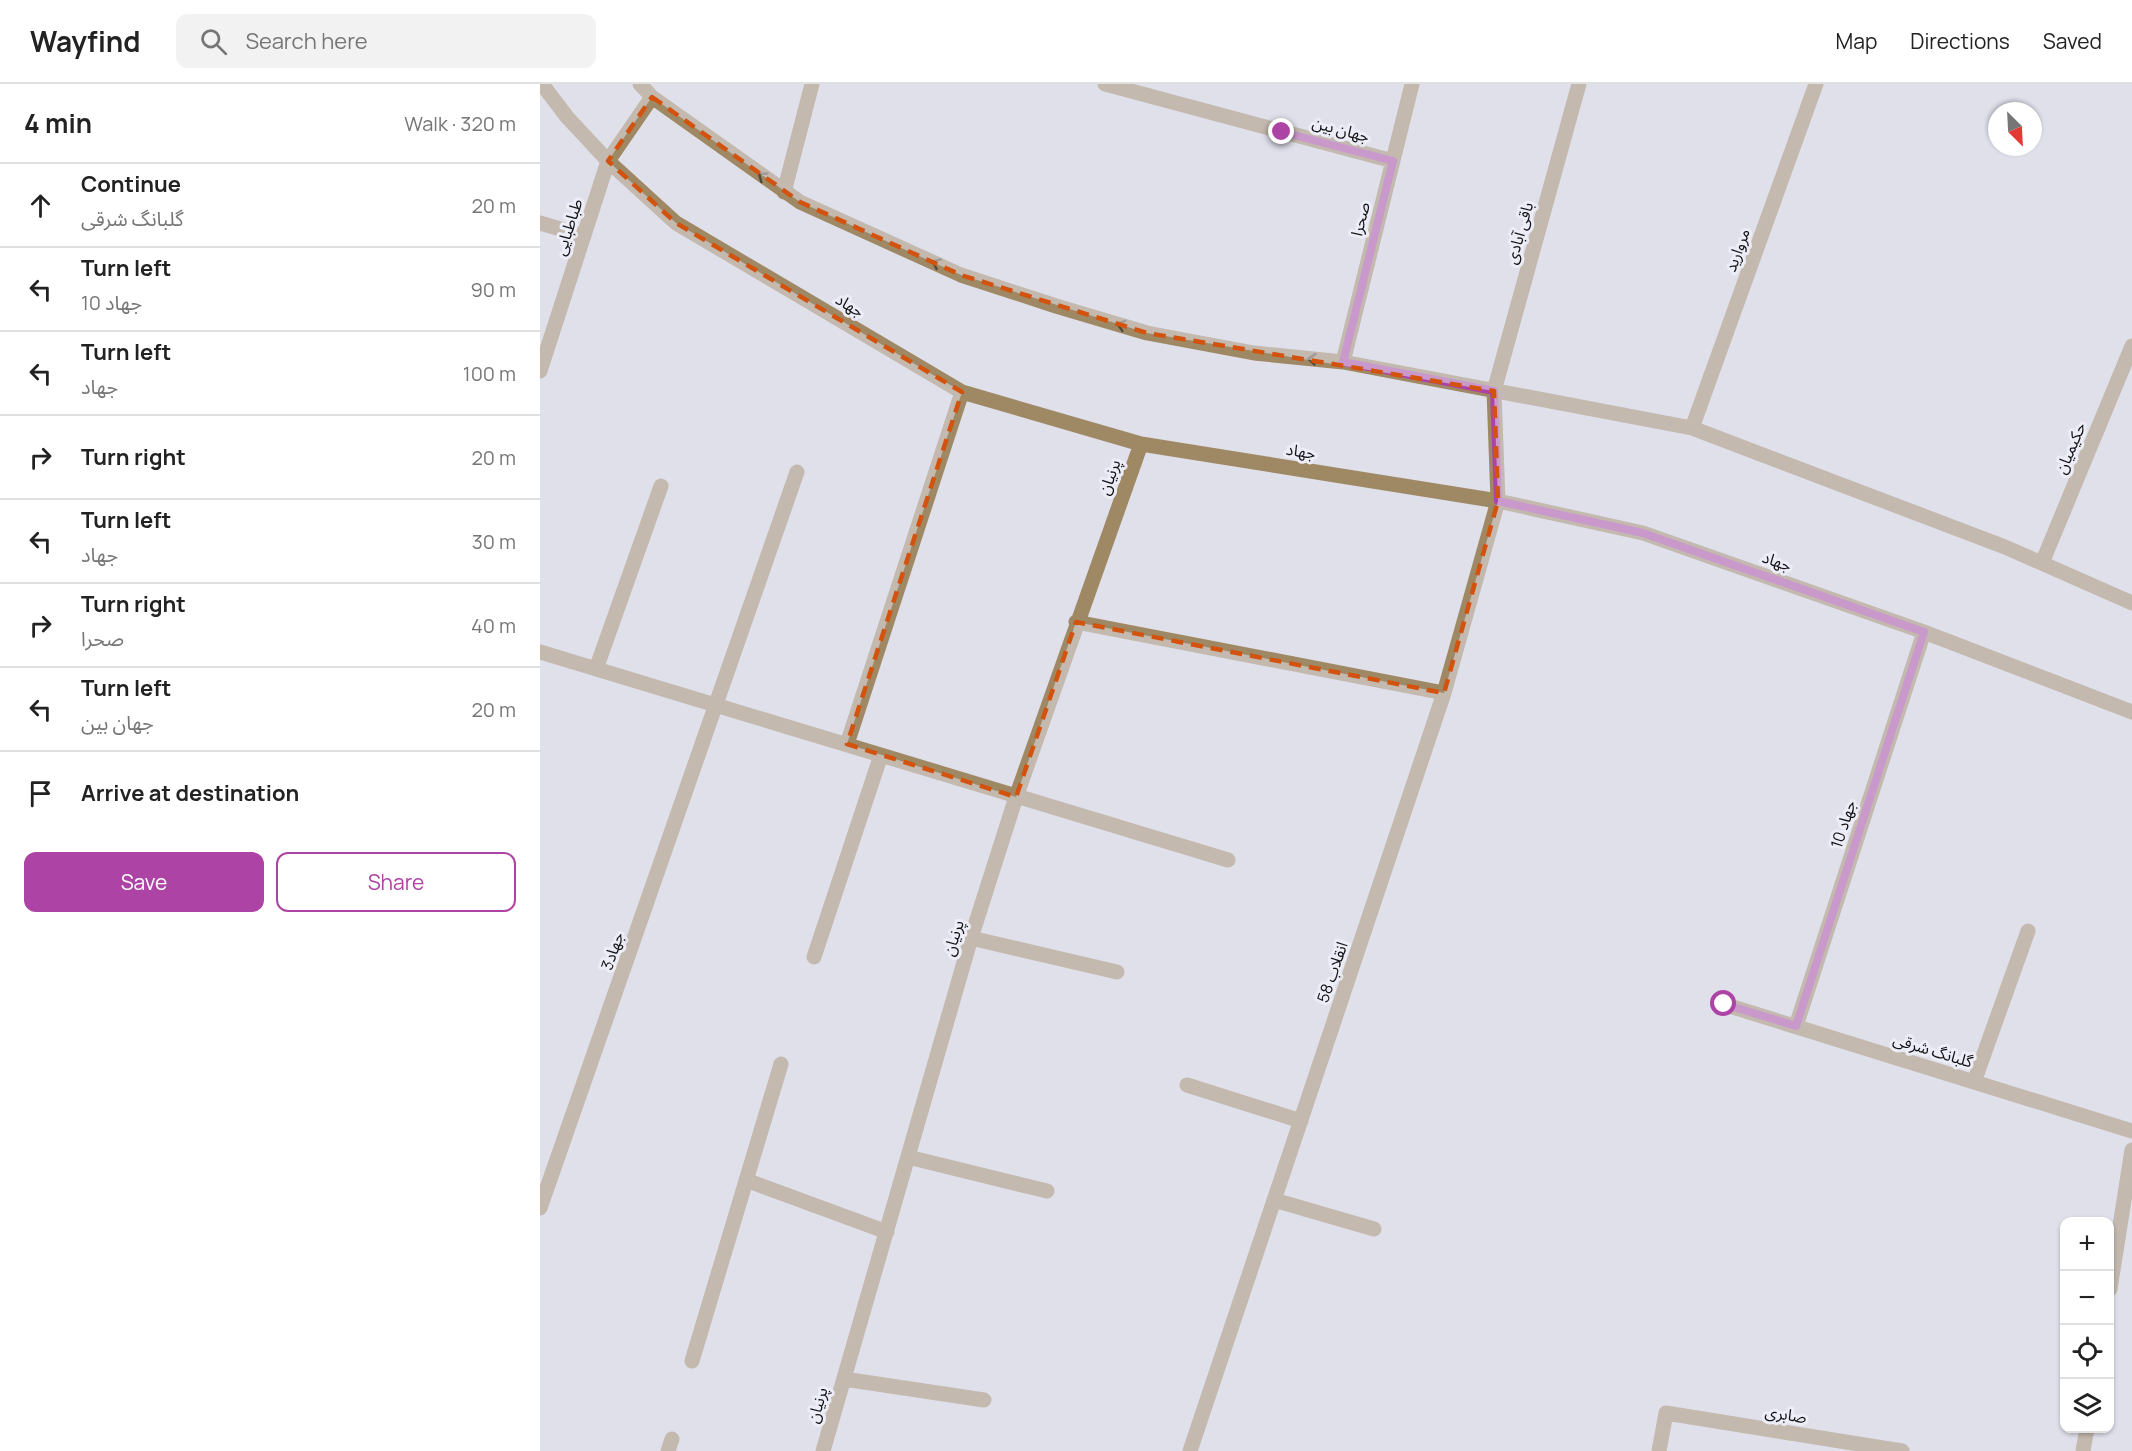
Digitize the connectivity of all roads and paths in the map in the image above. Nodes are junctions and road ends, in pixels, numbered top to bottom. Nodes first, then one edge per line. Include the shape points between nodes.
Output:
1 (542, 84) edge
2 (640, 84) edge
3 (812, 84) edge
4 (1105, 84) edge
5 (1412, 84) edge
6 (1579, 84) edge
7 (1816, 84) edge
8 (652, 97) junction
9 (608, 161) junction
10 (1393, 161) junction
11 (784, 192) junction
12 (540, 223) edge
13 (584, 236) junction
14 (2132, 346) edge
15 (1343, 362) junction
16 (540, 371) edge
17 (1494, 391) junction
18 (962, 392) junction
19 (1692, 428) junction
20 (1141, 444) junction
21 (797, 472) dead end
22 (661, 486) dead end
23 (1498, 501) junction
24 (2042, 563) junction
25 (2132, 603) edge
26 (1076, 622) junction
27 (1924, 632) junction
28 (540, 652) edge
29 (596, 669) junction
30 (1444, 693) junction
31 (718, 706) junction
32 (2132, 712) edge
33 (847, 744) junction
34 (881, 754) junction
35 (1016, 797) junction
36 (1228, 860) dead end
37 (2028, 931) dead end
38 (971, 938) junction
39 (814, 957) dead end
40 (1117, 972) dead end
41 (1724, 1004) dead end
42 (1796, 1026) junction
43 (781, 1064) dead end
44 (1974, 1082) junction
45 (1187, 1085) dead end
46 (1301, 1121) junction
47 (2132, 1131) edge
48 (2132, 1150) edge
49 (908, 1157) junction
50 (746, 1180) junction
51 (1047, 1191) dead end
52 (1274, 1200) junction
53 (540, 1208) edge
54 (1374, 1229) dead end
55 (887, 1232) junction
56 (2112, 1271) edge
57 (692, 1361) dead end
58 (844, 1379) junction
59 (984, 1400) dead end
60 (2086, 1433) edge
61 (823, 1451) edge
62 (1190, 1451) edge
63 (1659, 1451) edge
64 (1902, 1451) edge
65 (2083, 1451) edge

1 - 9 street, جهاد
2 - 8 street
3 - 11 street
4 - 10 street, جهان بین
5 - 10 street, صحرا
6 - 17 street, باقی آبادی
7 - 19 street, مروارید
8 - 9 street, طباطبایی
11 -> 8 street
9 - 13 street, طباطبایی
9 - 18 street, جهاد via 676,223
10 - 15 street, صحرا
15 -> 11 street via 1254,352 1147,333 1056,306 961,274
12 - 13 street
13 - 16 street, طباطبایی
14 - 24 street, حکیمیان
15 - 17 street
17 - 19 street
17 - 23 street, باقی آبادی
18 - 20 street, جهاد
18 - 33 street
19 - 24 street
20 - 23 street, جهاد
20 - 26 street, پرنیان
21 - 31 street, جهاد3
22 - 29 street
23 - 27 street, جهاد via 1643,533
23 - 30 street, انقلاب 58
24 - 25 street
26 - 30 street
26 - 35 street, پرنیان
27 - 32 street, جهاد
27 - 42 street, جهاد 10
28 - 29 street
29 - 31 street
30 - 46 street, انقلاب 58
31 - 33 street
31 - 53 street, جهاد3
33 - 34 street
34 - 35 street
34 - 39 street
35 - 36 street
35 - 38 street, پرنیان
37 - 44 street
38 - 40 street
38 - 49 street, پرنیان
41 - 42 street, گلبانگ شرقی
42 - 44 street, گلبانگ شرقی
43 - 50 street
44 - 47 street, گلبانگ شرقی
45 - 46 street
46 - 52 street, انقلاب 58
48 - 56 street
49 - 51 street
49 - 55 street, پرنیان
50 - 55 street
50 - 57 street
52 - 54 street
52 - 62 street, انقلاب 58
55 - 58 street, پرنیان
58 - 59 street
58 - 61 street, پرنیان
60 - 65 street
63 - 64 street, صابری via 1665,1413

